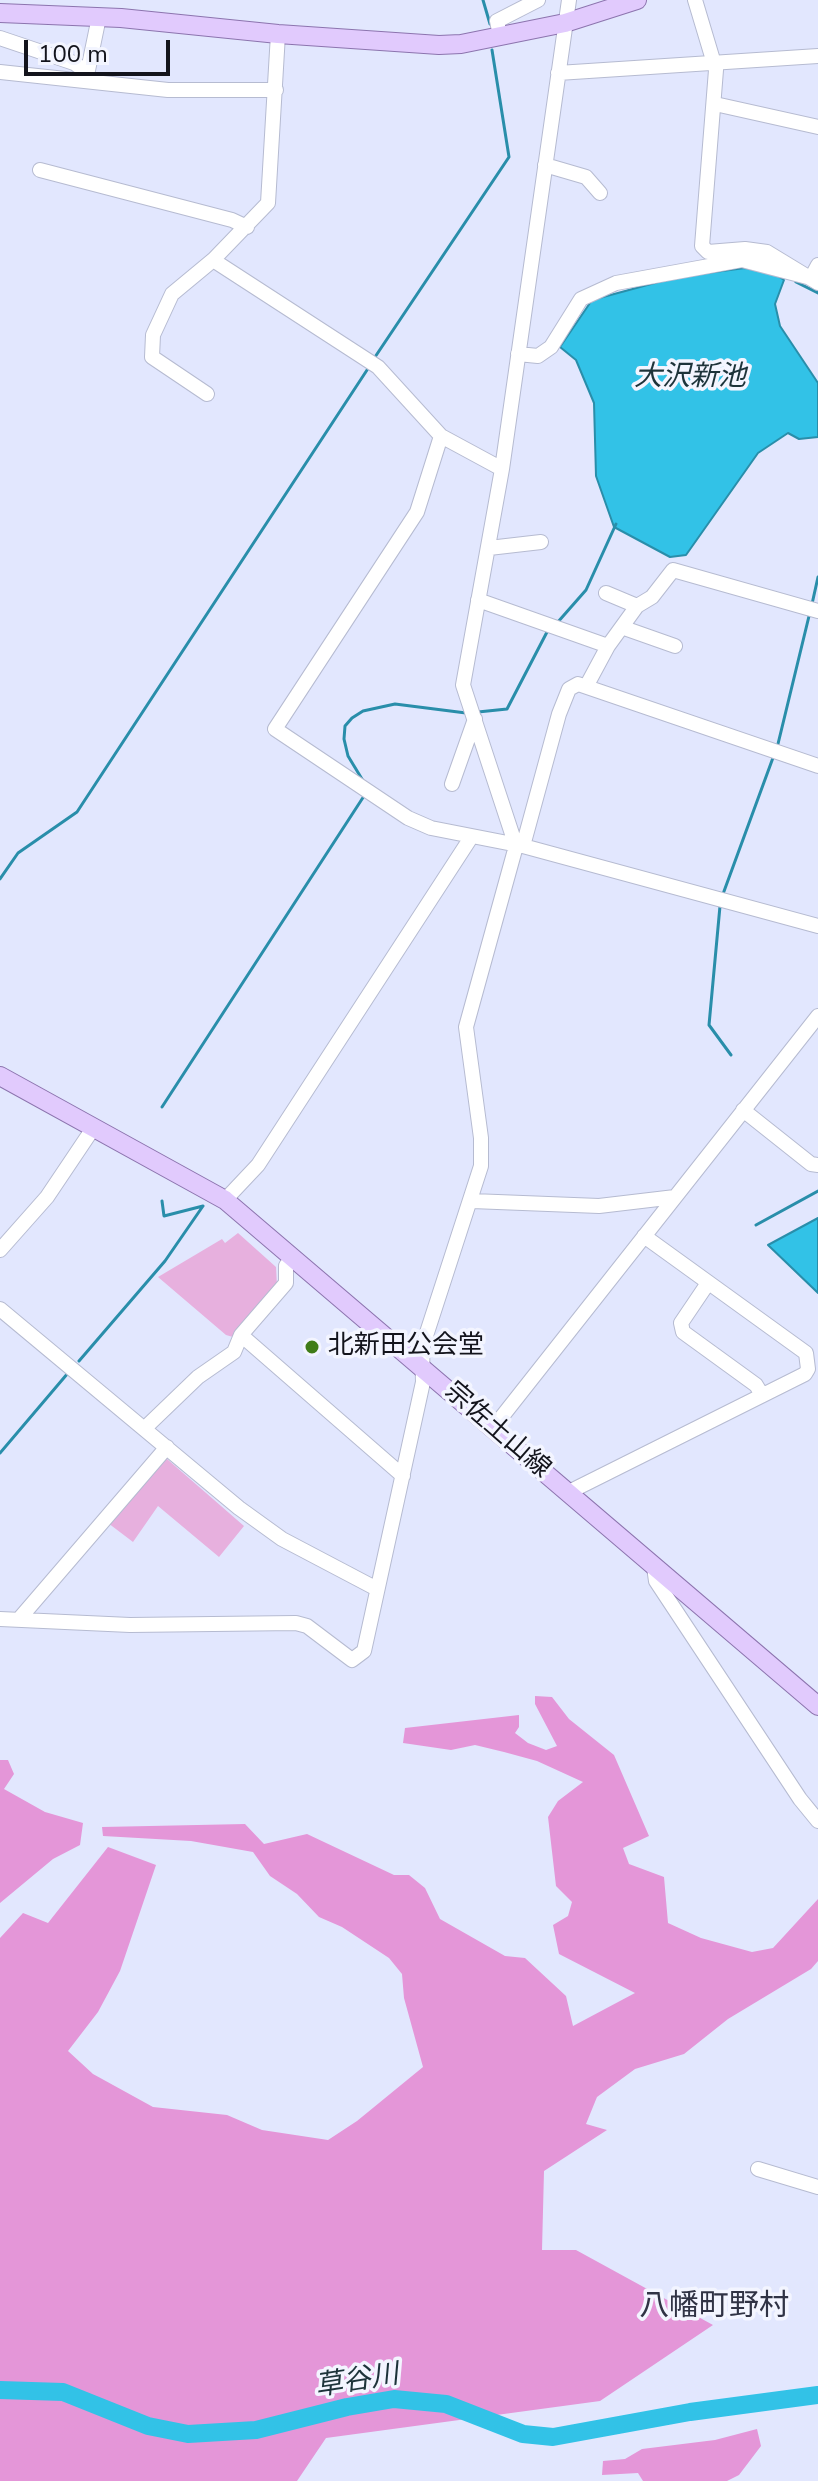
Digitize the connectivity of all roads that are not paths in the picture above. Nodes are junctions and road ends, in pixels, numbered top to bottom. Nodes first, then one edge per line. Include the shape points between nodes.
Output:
1 (538, 0) edge
2 (569, 0) edge
3 (637, 0) edge
4 (695, 0) edge
5 (0, 13) edge
6 (99, 17) junction
7 (565, 23) junction
8 (278, 34) junction
9 (500, 36) junction
10 (0, 38) edge
11 (818, 56) edge
12 (716, 61) junction
13 (0, 72) edge
14 (558, 73) junction
15 (87, 76) junction
16 (276, 90) junction
17 (715, 104) junction
18 (818, 127) edge
19 (545, 165) junction
20 (40, 170) dead end
21 (600, 193) dead end
22 (247, 227) junction
23 (213, 260) junction
24 (816, 275) edge
25 (518, 354) junction
26 (207, 394) dead end
27 (441, 436) junction
28 (502, 469) junction
29 (541, 542) dead end
30 (489, 548) junction
31 (606, 593) dead end
32 (478, 600) junction
33 (637, 606) junction
34 (818, 611) edge
35 (624, 628) junction
36 (608, 646) junction
37 (675, 646) dead end
38 (587, 685) junction
39 (475, 719) junction
40 (818, 766) edge
41 (452, 784) dead end
42 (470, 839) junction
43 (520, 846) junction
44 (818, 926) edge
45 (818, 1016) edge
46 (0, 1076) edge
47 (743, 1110) junction
48 (94, 1127) junction
49 (818, 1165) edge
50 (675, 1197) junction
51 (225, 1200) junction
52 (472, 1201) junction
53 (644, 1236) junction
54 (0, 1250) edge
55 (292, 1257) junction
56 (708, 1283) junction
57 (0, 1309) edge
58 (241, 1335) junction
59 (421, 1366) junction
60 (762, 1395) junction
61 (146, 1427) junction
62 (493, 1428) junction
63 (167, 1447) junction
64 (403, 1476) junction
65 (569, 1492) junction
66 (654, 1567) junction
67 (377, 1589) junction
68 (20, 1618) junction
69 (0, 1619) edge
70 (818, 1706) edge
71 (818, 1821) edge
72 (758, 2169) dead end
73 (818, 2187) edge

1 - 9 street via 497,21
2 - 7 street
3 - 7 main road
4 - 12 street
5 - 6 main road
6 - 8 main road
6 - 15 street
7 - 9 main road
7 - 14 street
8 - 9 main road via 439,45
8 - 16 street
10 - 15 street via 74,63
11 - 12 street
12 - 14 street
12 - 17 street
13 - 15 street
14 - 19 street
15 - 16 street via 168,90
16 - 22 street via 268,203
17 - 18 street
17 - 24 street via 704,251 756,249
19 - 21 street via 586,177
19 - 25 street
20 - 22 street
22 - 23 street
23 - 26 street via 172,294 153,335 152,357
23 - 27 street via 378,367
24 - 25 street via 742,260 616,283 581,299 551,347 538,356
25 - 28 street
27 - 28 street
27 - 42 street via 417,512 275,729 408,818
28 - 30 street
29 - 30 street
30 - 32 street
31 - 33 street
32 - 36 street
32 - 39 street via 463,685
33 - 34 street via 652,597 673,570
33 - 35 street
35 - 36 street
35 - 37 street
36 - 38 street
38 - 40 street
38 - 43 street via 569,689
39 - 41 street
39 - 43 street
42 - 43 street
42 - 51 street via 258,1165
43 - 44 street
43 - 52 street via 466,1027 482,1151
45 - 47 street
46 - 48 main road, 宗佐土山線
47 - 49 street
47 - 50 street
48 - 51 main road, 宗佐土山線
48 - 54 street via 47,1197
50 - 52 street via 599,1206
50 - 53 street
51 - 55 main road, 宗佐土山線
52 - 59 street via 422,1348
53 - 56 street
53 - 62 street
55 - 58 street via 286,1283
55 - 59 main road, 宗佐土山線
56 - 60 street via 681,1323 683,1332 756,1385
56 - 60 street via 808,1356 805,1374
57 - 61 street
58 - 61 street via 234,1352 198,1377
58 - 64 street
59 - 62 main road, 宗佐土山線
59 - 64 street via 423,1382
60 - 65 street
61 - 63 street
62 - 65 main road, 宗佐土山線
63 - 67 street via 282,1539
63 - 68 street
64 - 67 street
65 - 66 main road, 宗佐土山線
66 - 70 main road, 宗佐土山線
66 - 71 street via 656,1581
67 - 68 street via 364,1651 352,1660 296,1623 130,1625
68 - 69 street
72 - 73 street

